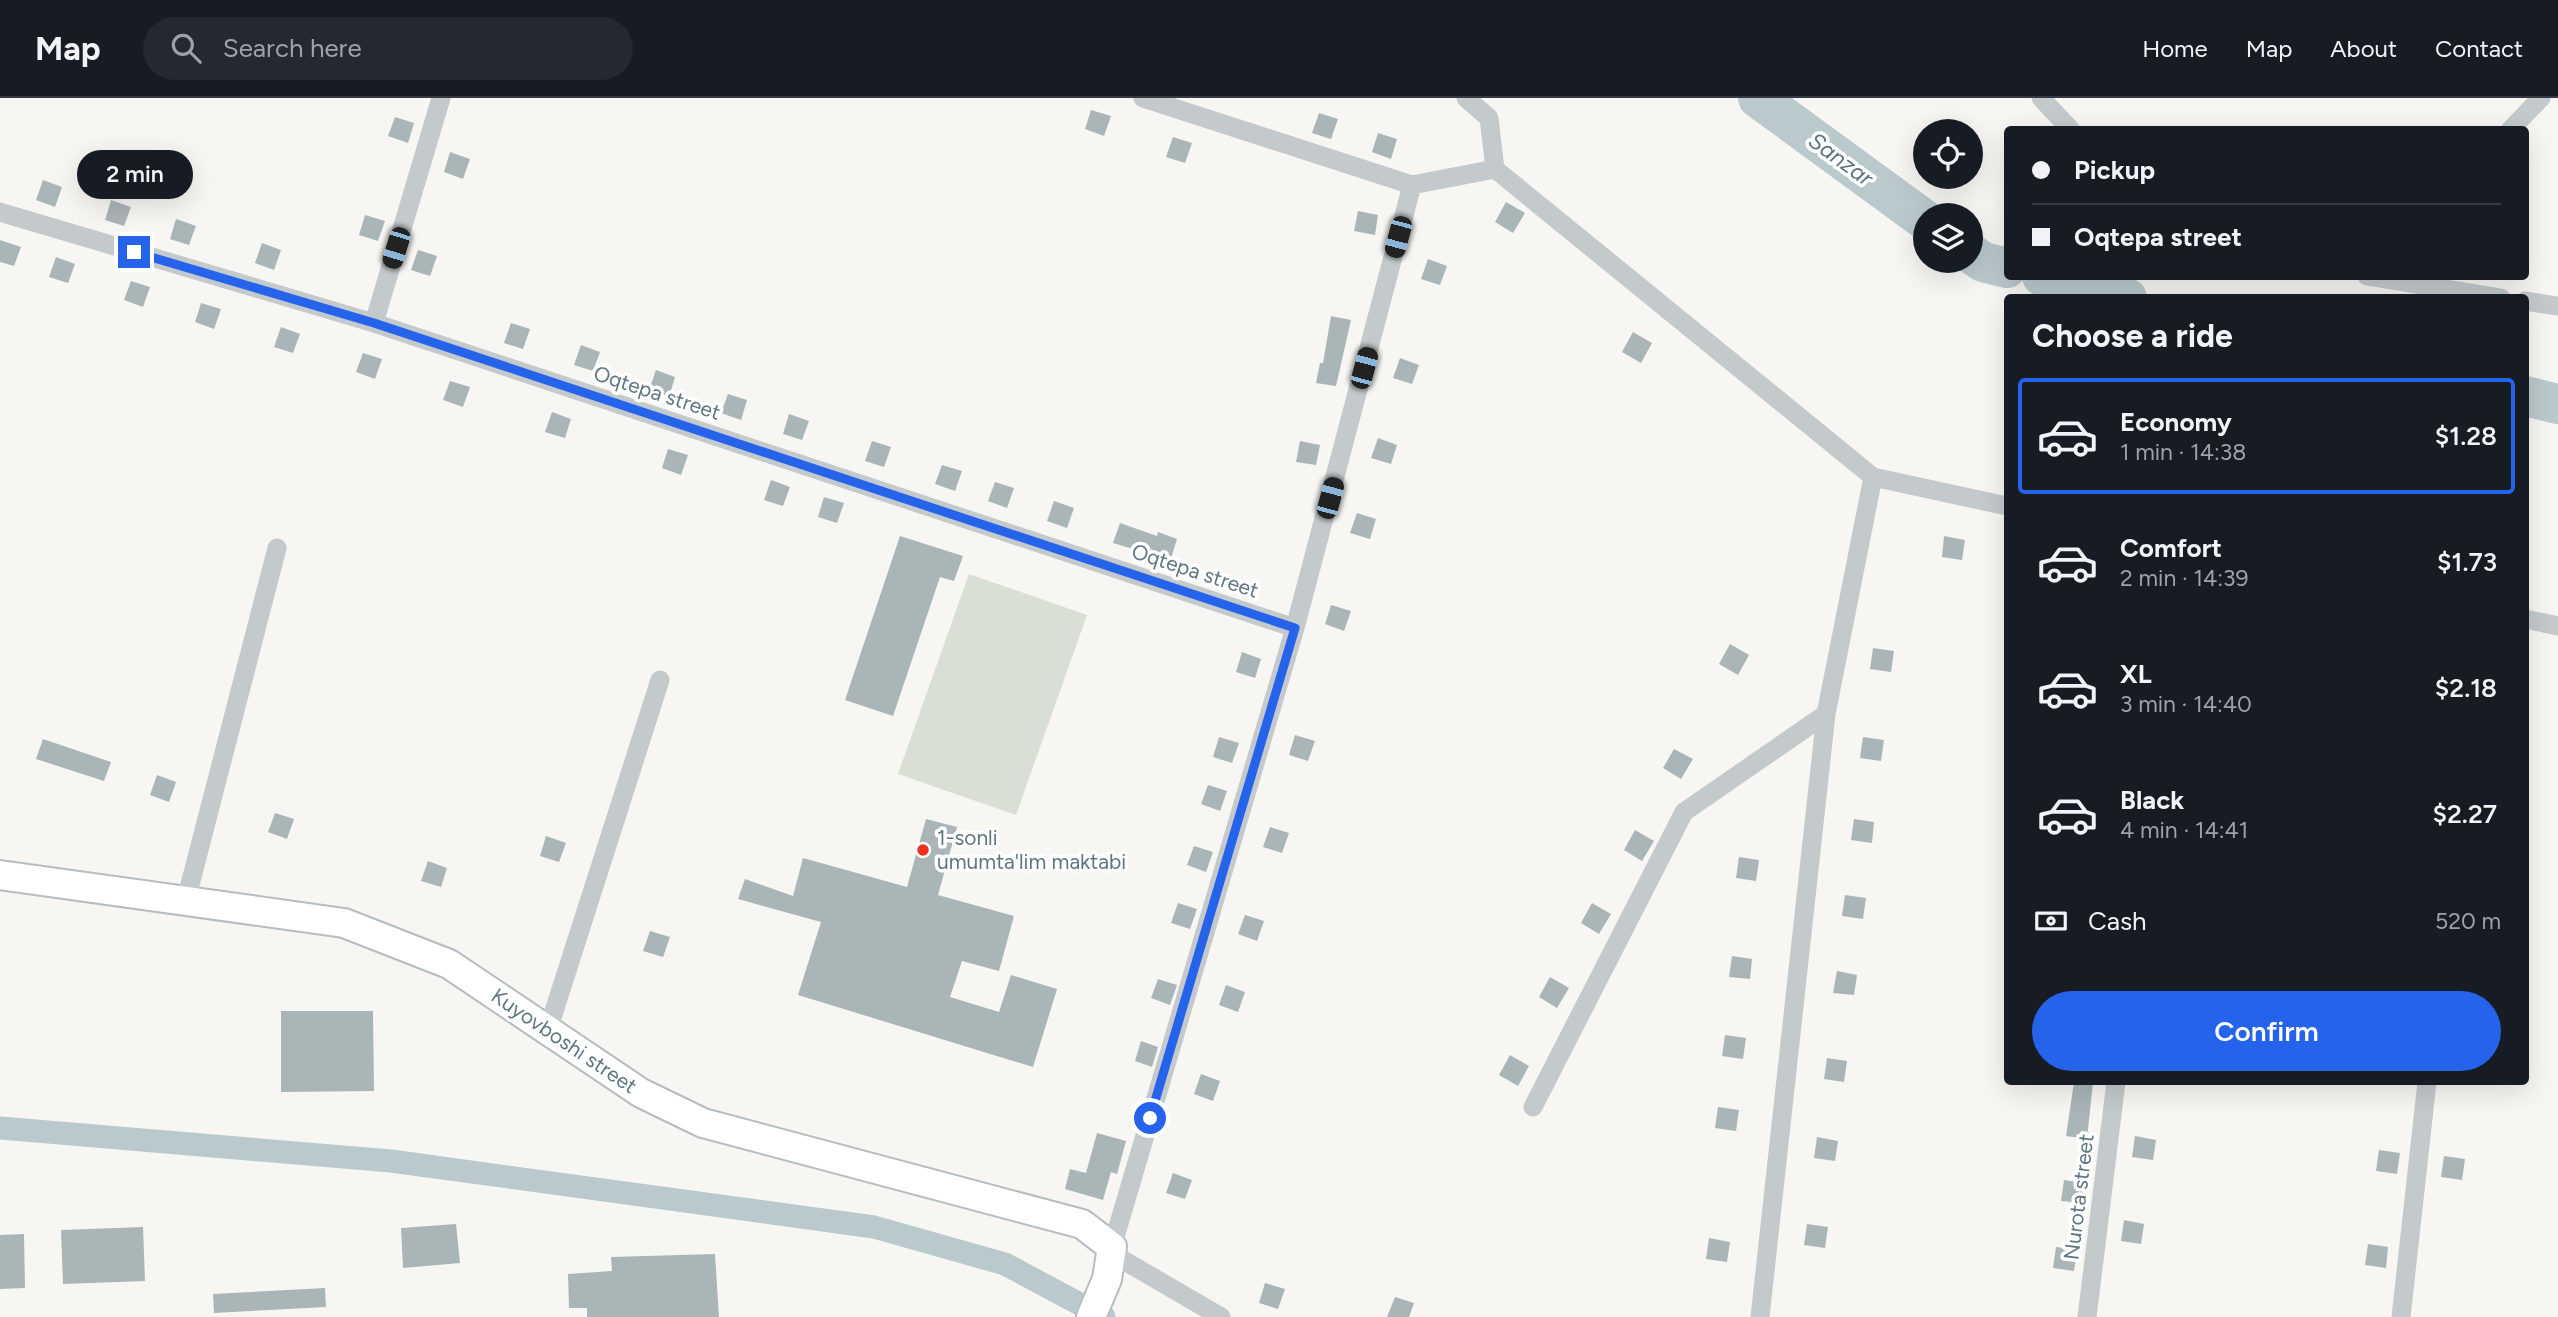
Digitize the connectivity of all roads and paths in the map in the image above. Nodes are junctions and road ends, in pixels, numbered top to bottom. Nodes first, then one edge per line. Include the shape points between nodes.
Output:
1 (441, 98) edge
2 (1143, 98) edge
3 (1466, 98) edge
4 (2041, 98) edge
5 (2541, 98) edge
6 (2067, 126) edge
7 (2514, 126) edge
8 (1495, 169) junction
9 (1412, 185) junction
10 (0, 212) edge
11 (2385, 280) edge
12 (2475, 294) edge
13 (2529, 302) edge
14 (2558, 306) edge
15 (374, 323) junction
16 (1873, 477) junction
17 (2004, 505) edge
18 (277, 548) dead end
19 (2529, 620) edge
20 (2558, 626) edge
21 (1295, 628) junction
22 (660, 680) dead end
23 (1826, 715) junction
24 (0, 875) edge
25 (186, 900) junction
26 (548, 1030) junction
27 (2116, 1085) edge
28 (2427, 1085) edge
29 (1533, 1107) dead end
30 (1110, 1260) junction
31 (1091, 1317) edge
32 (1221, 1317) edge
33 (1760, 1317) edge
34 (2087, 1317) edge
35 (2401, 1317) edge

1 - 15 street
2 - 9 street
3 - 8 street via 1489,118
4 - 6 street
5 - 7 street
8 - 9 street
8 - 16 street
9 - 21 street
10 - 15 street, Oqtepa street
11 - 12 street
13 - 14 street
15 - 21 street, Oqtepa street
16 - 17 street
16 - 23 street
18 - 25 street
19 - 20 street
21 - 30 street
22 - 26 street
23 - 29 street via 1684,812
23 - 33 street
24 - 25 main road, Kuyovboshi street
25 - 26 main road, Kuyovboshi street via 344,923 449,964
26 - 30 main road, Kuyovboshi street via 641,1093 703,1123 1082,1224
27 - 34 street, Nurota street
28 - 35 street
30 - 31 main road
30 - 32 street, Kuyovboshi street

